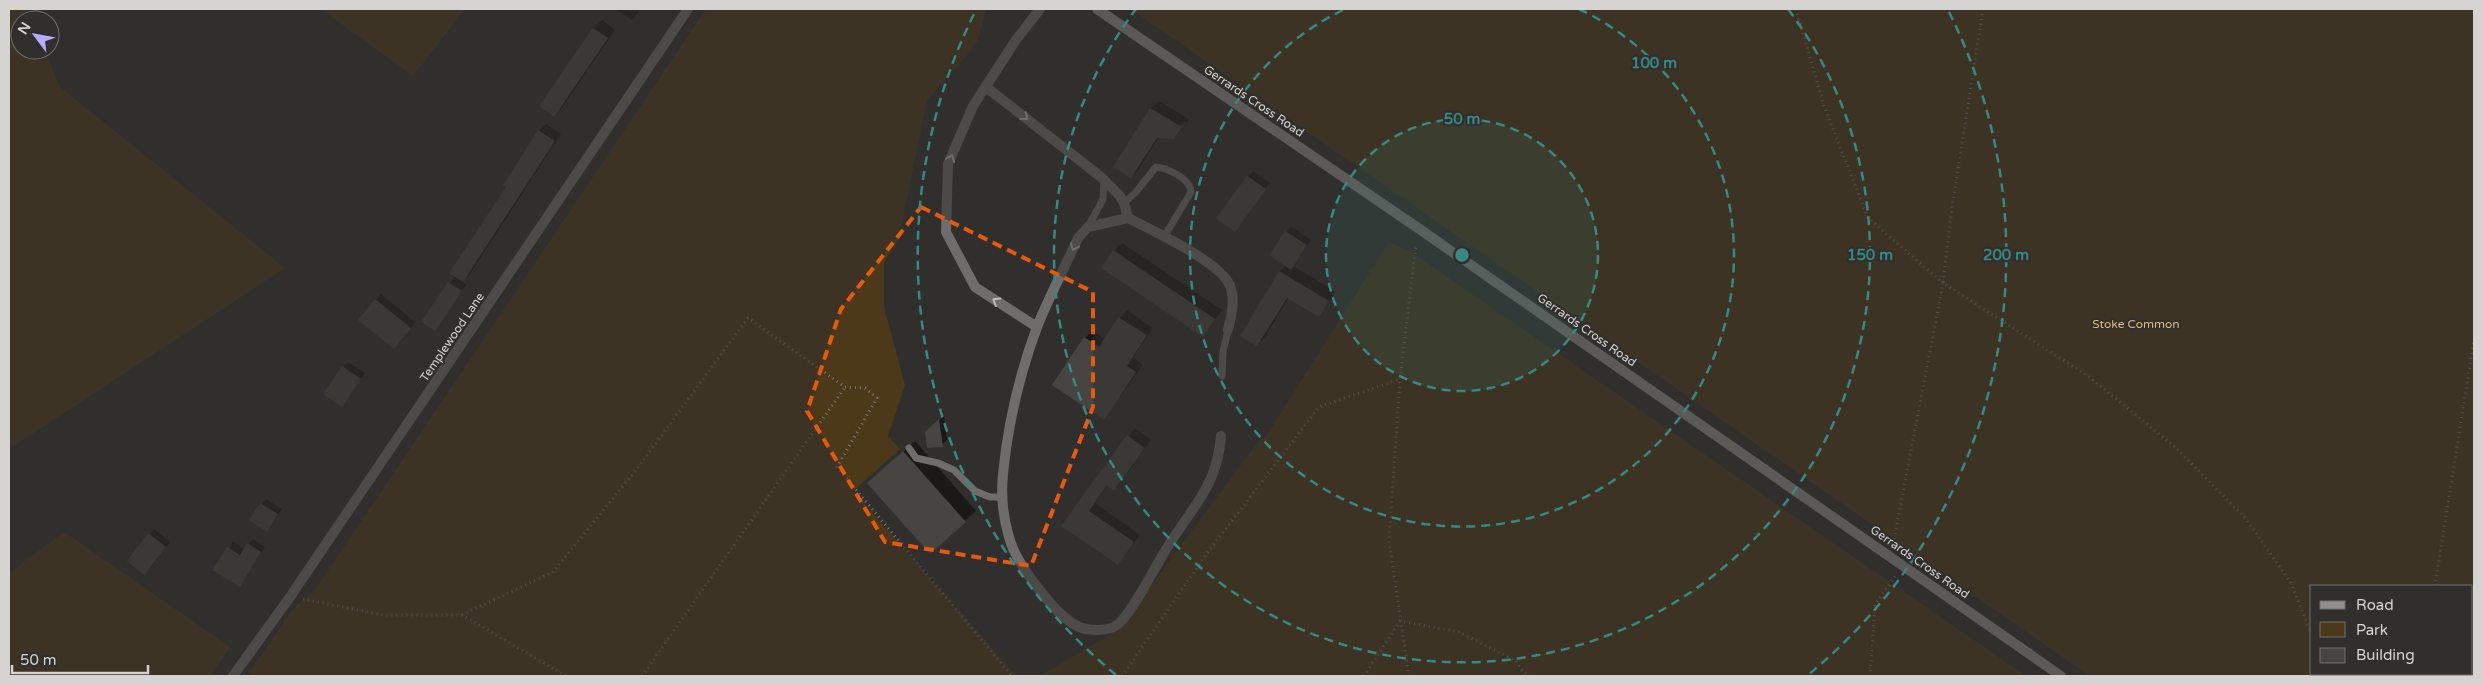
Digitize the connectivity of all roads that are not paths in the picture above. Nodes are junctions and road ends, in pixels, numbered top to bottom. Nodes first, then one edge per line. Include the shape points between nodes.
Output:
1 (688, 9) edge
2 (1040, 9) edge
3 (1097, 9) edge
4 (986, 87) junction
5 (1104, 180) junction
6 (1124, 203) junction
7 (1128, 218) junction
8 (1088, 227) junction
9 (1164, 237) junction
10 (1037, 327) junction
11 (1228, 330) joint
12 (1222, 376) dead end
13 (1221, 436) dead end
14 (909, 448) dead end
15 (1002, 497) junction
16 (233, 676) edge
17 (2061, 676) edge

1 - 16 street, Templewood Lane via 290,597
2 - 4 street
3 - 17 main road, Gerrards Cross Road via 1418,228
4 -> 5 street
10 -> 4 street via 975,287 946,232 948,164 973,106
5 - 6 street
5 - 8 lane via 1102,199
6 - 7 street
6 - 9 lane via 1156,167 1188,183 1191,192
7 - 8 street
7 - 9 street
8 -> 10 street via 1078,238
9 - 11 street via 1224,275 1232,300
10 - 15 street via 1015,399
11 - 12 lane
13 - 15 street via 1219,460 1205,494 1117,626 1097,631 1077,626 1041,593 1009,539
14 - 15 lane via 916,458 954,470 975,491

